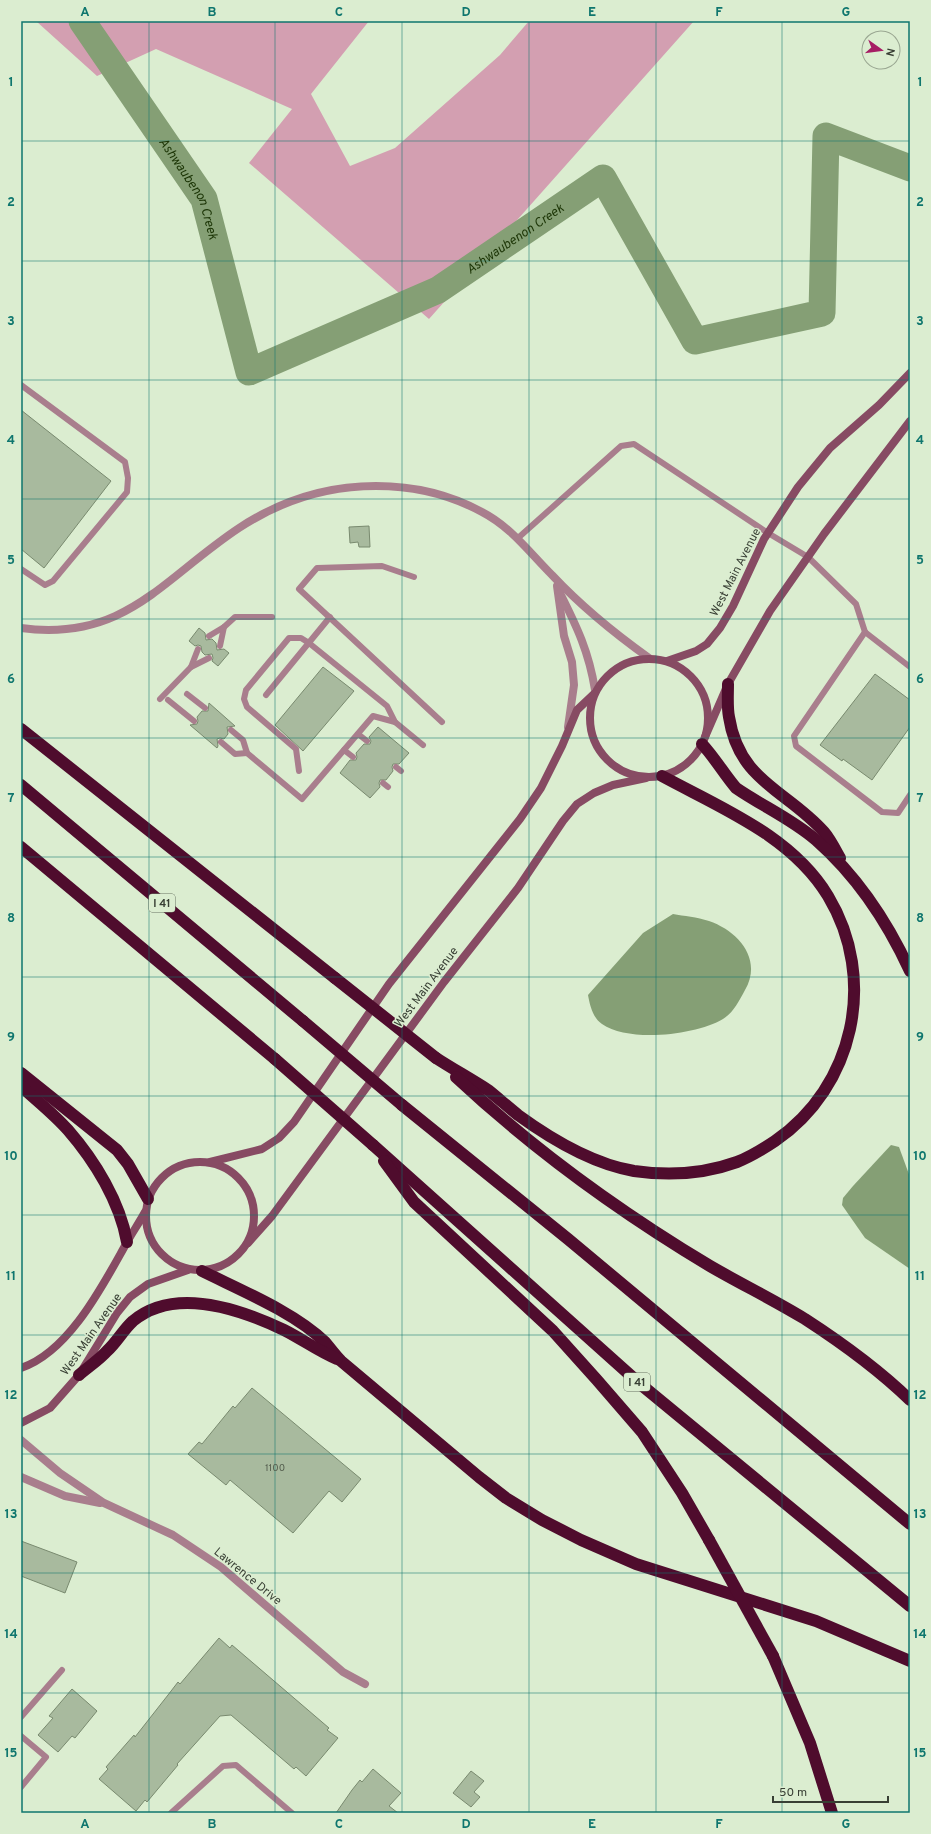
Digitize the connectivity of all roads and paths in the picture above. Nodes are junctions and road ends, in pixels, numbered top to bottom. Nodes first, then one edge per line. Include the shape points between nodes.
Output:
1 (910, 373) edge
2 (21, 386) edge
3 (910, 421) edge
4 (768, 533) junction
5 (518, 538) junction
6 (808, 557) junction
7 (21, 569) edge
8 (552, 576) junction
9 (414, 577) dead end
10 (557, 586) junction
11 (272, 617) dead end
12 (330, 617) junction
13 (224, 627) junction
14 (21, 628) edge
15 (865, 632) junction
16 (209, 636) dead end
17 (309, 643) junction
18 (220, 646) dead end
19 (198, 649) dead end
20 (209, 658) dead end
21 (649, 658) junction
22 (667, 661) junction
23 (191, 667) junction
24 (910, 667) edge
25 (728, 684) junction
26 (595, 692) junction
27 (187, 694) dead end
28 (266, 695) dead end
29 (160, 699) dead end
30 (168, 700) dead end
31 (205, 708) dead end
32 (194, 721) dead end
33 (395, 722) junction
34 (442, 722) dead end
35 (21, 729) edge
36 (232, 730) dead end
37 (568, 730) junction
38 (358, 734) junction
39 (366, 741) dead end
40 (704, 741) junction
41 (221, 742) dead end
42 (423, 745) dead end
43 (344, 750) junction
44 (247, 753) junction
45 (353, 757) dead end
46 (299, 771) dead end
47 (662, 776) junction
48 (646, 778) junction
49 (21, 785) edge
50 (910, 794) edge
51 (21, 847) edge
52 (848, 873) junction
53 (910, 971) edge
54 (436, 1058) junction
55 (21, 1073) edge
56 (21, 1086) edge
57 (373, 1145) junction
58 (210, 1162) junction
59 (148, 1199) junction
60 (145, 1211) junction
61 (127, 1242) junction
62 (248, 1243) junction
63 (188, 1270) junction
64 (202, 1271) junction
65 (341, 1361) junction
66 (21, 1368) edge
67 (79, 1375) junction
68 (910, 1400) edge
69 (21, 1423) edge
70 (21, 1440) edge
71 (21, 1477) edge
72 (104, 1503) junction
73 (910, 1524) edge
74 (910, 1606) edge
75 (910, 1661) edge
76 (62, 1670) dead end
77 (365, 1684) dead end
78 (21, 1717) edge
79 (21, 1736) edge
80 (21, 1787) edge
81 (171, 1813) edge
82 (292, 1813) edge
83 (832, 1813) edge

1 - 4 main road, West Main Avenue via 879,405 830,448 798,487
2 - 7 lane via 125,462 128,487 127,492 53,581 45,585
3 - 6 main road
4 - 5 lane via 634,444 622,446
4 - 6 lane
4 - 22 main road, West Main Avenue via 720,628 707,644 696,651
5 - 8 street
5 - 14 street via 485,513 436,493 399,487 341,488 296,500 258,516 228,535 146,599 118,616 79,627 47,630
6 - 15 lane via 856,604
6 - 25 main road via 770,611
8 - 10 street
8 - 21 street via 613,632
9 - 12 lane via 382,566 317,568 299,589
10 - 26 street via 581,635 591,663
10 - 37 street via 574,685
11 - 13 lane via 235,617
12 - 17 lane
12 - 34 lane
13 - 16 lane
13 - 18 lane
15 - 24 lane
15 - 50 lane via 794,736 796,746 882,812 898,813
17 - 28 lane
17 - 33 lane via 387,706
17 - 46 lane via 301,638 289,638 246,690 244,699 246,707 296,749
19 - 23 lane
20 - 23 lane
21 - 22 main road
21 - 26 main road via 633,660 618,666 605,677
22 - 40 main road via 684,669 700,688 708,718
23 - 29 lane
25 - 40 main road
25 - 52 highway via 728,717 744,761 772,790 806,814 825,833
26 - 37 main road via 577,710
26 - 48 main road via 589,713 590,732 598,750 610,764 627,774
27 - 31 lane
30 - 32 lane
33 - 38 lane via 373,716
33 - 42 lane
35 - 54 highway, bridge
36 - 44 lane via 243,740
37 - 58 main road via 541,788 520,819 389,984 294,1122 279,1138 262,1149
38 - 39 lane
38 - 43 lane
40 - 47 main road via 692,759 678,770
40 - 52 highway via 736,788 816,840
41 - 44 lane via 234,754
43 - 44 lane via 302,799
43 - 45 lane
47 - 48 main road
47 - 54 highway via 734,815 784,846 804,864 823,889 841,921 851,956 855,993 850,1035 836,1073 816,1103 791,1130 738,1162 676,1174 633,1170 599,1160 566,1145 519,1115 489,1091
48 - 62 main road, West Main Avenue via 613,785 577,804 518,888 444,982 272,1216
49 - 73 highway, I 41, bridge via 402,1105 568,1239
51 - 57 highway, I 41, bridge via 275,1059
52 - 53 highway via 893,934
54 - 68 highway via 485,1104 580,1180 710,1265 847,1347
55 - 59 highway via 118,1150
56 - 61 highway via 68,1130 93,1164 114,1201 124,1225
57 - 74 highway, I 41 via 638,1383
57 - 83 highway, bridge via 414,1202 553,1331 642,1432 682,1493 773,1656 810,1743
58 - 59 main road via 194,1162 166,1173 155,1185
58 - 62 main road via 240,1179 249,1193 254,1209 254,1226
59 - 60 main road
60 - 61 main road, West Main Avenue
60 - 63 main road via 146,1227 151,1242 160,1255
61 - 66 main road, West Main Avenue via 92,1304 71,1330 40,1358
62 - 64 main road via 236,1257 220,1267
63 - 64 main road
63 - 67 main road, West Main Avenue via 148,1284 130,1297 117,1313
64 - 65 highway via 299,1323 324,1342
65 - 67 highway via 272,1324 224,1308 193,1302 171,1304 152,1310 133,1321 108,1351
65 - 75 highway via 479,1477 506,1498 542,1520 580,1540 636,1564 816,1621
67 - 69 main road, West Main Avenue via 50,1408
70 - 72 street, Lawrence Drive via 60,1473
71 - 72 street, Lawrence Drive via 65,1496
72 - 77 street, Lawrence Drive via 173,1535 221,1567 343,1672
76 - 78 lane
79 - 80 lane via 46,1757
81 - 82 lane via 223,1766 236,1764

